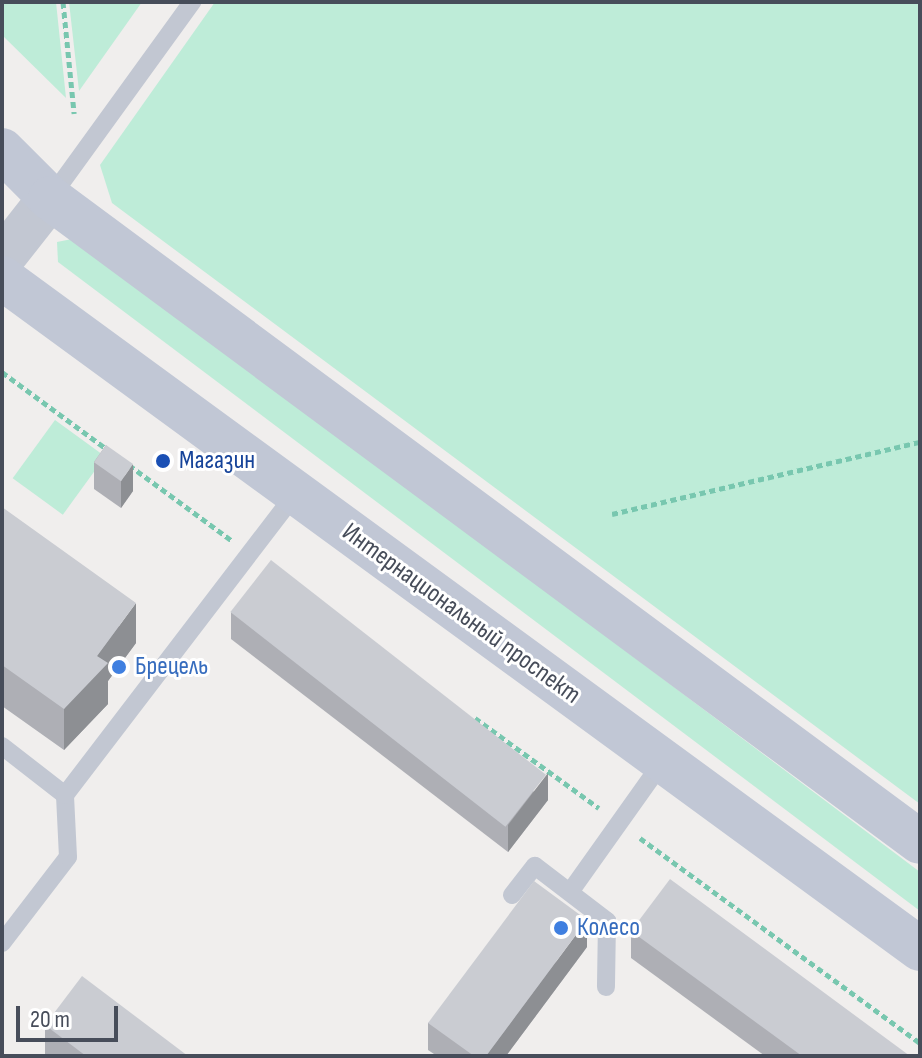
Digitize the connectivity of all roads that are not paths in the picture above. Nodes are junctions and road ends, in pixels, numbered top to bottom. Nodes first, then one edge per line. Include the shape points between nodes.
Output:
1 (192, 2) edge
2 (2, 150) edge
3 (50, 198) junction
4 (2, 259) edge
5 (2, 278) edge
6 (296, 493) junction
7 (2, 746) edge
8 (663, 761) junction
9 (65, 795) junction
10 (920, 842) edge
11 (570, 892) junction
12 (512, 895) dead end
13 (2, 943) edge
14 (920, 949) edge
15 (606, 987) dead end

1 - 3 lane
2 - 3 main road
3 - 4 street
3 - 10 main road
5 - 6 main road, Интернациональный проспект
6 - 8 main road, Интернациональный проспект
6 - 9 lane
7 - 9 lane
8 - 11 lane
8 - 14 main road, Интернациональный проспект
9 - 13 lane via 68,857
11 - 12 lane via 535,866
11 - 15 lane via 607,921

